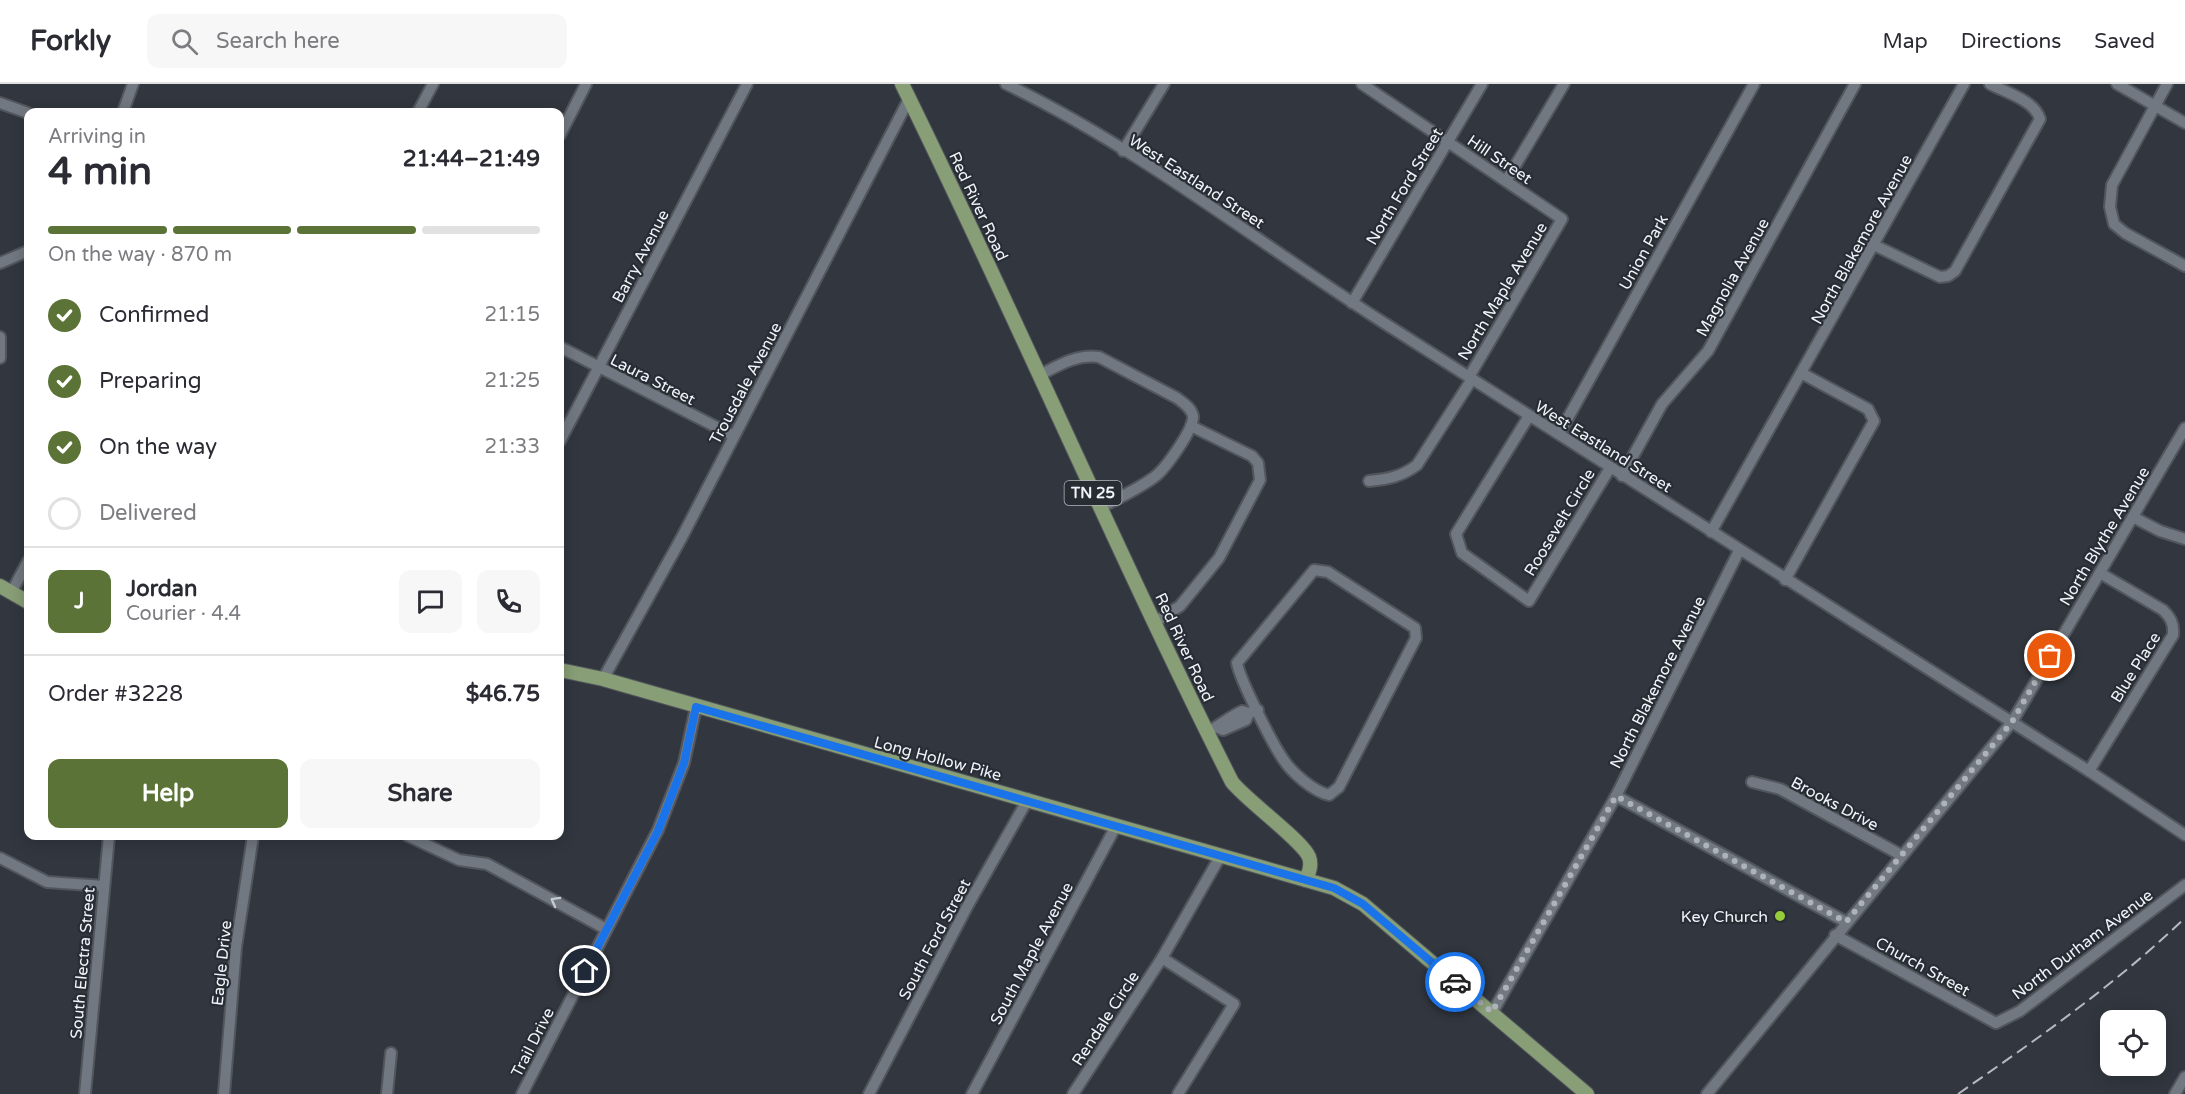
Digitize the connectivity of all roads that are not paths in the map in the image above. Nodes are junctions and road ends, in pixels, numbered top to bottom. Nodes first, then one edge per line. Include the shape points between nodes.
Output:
1 (133, 84) edge
2 (434, 84) edge
3 (586, 84) edge
4 (747, 84) edge
5 (902, 84) edge
6 (1006, 84) edge
7 (1164, 84) edge
8 (1362, 84) edge
9 (1482, 84) edge
10 (1564, 84) edge
11 (1754, 84) edge
12 (1855, 84) edge
13 (1964, 84) edge
14 (1990, 84) edge
15 (2117, 84) edge
16 (2167, 84) edge
17 (909, 99) junction
18 (0, 103) edge
19 (2155, 105) junction
20 (124, 108) edge
21 (420, 108) edge
22 (24, 112) edge
23 (2185, 123) edge
24 (564, 127) edge
25 (1448, 141) junction
26 (1123, 151) junction
27 (1506, 181) junction
28 (1562, 219) joint
29 (1874, 245) junction
30 (24, 253) edge
31 (0, 263) edge
32 (2185, 266) edge
33 (1352, 303) junction
34 (0, 337) edge
35 (564, 349) edge
36 (0, 358) edge
37 (598, 368) junction
38 (1803, 374) junction
39 (1040, 375) junction
40 (1470, 378) junction
41 (1528, 416) junction
42 (1191, 426) junction
43 (2185, 428) edge
44 (564, 433) edge
45 (1559, 434) junction
46 (734, 436) junction
47 (1610, 468) junction
48 (1622, 477) junction
49 (1369, 481) dead end
50 (1100, 508) junction
51 (2133, 517) junction
52 (1711, 532) junction
53 (2185, 539) edge
54 (1739, 551) junction
55 (24, 566) edge
56 (2100, 573) junction
57 (1785, 580) junction
58 (6, 589) edge
59 (24, 600) edge
60 (1155, 622) junction
61 (564, 671) edge
62 (603, 679) junction
63 (696, 707) junction
64 (1254, 711) junction
65 (2012, 722) junction
66 (1212, 729) junction
67 (2089, 771) junction
68 (1752, 782) dead end
69 (1616, 796) junction
70 (1028, 800) junction
71 (1116, 826) junction
72 (2185, 835) edge
73 (109, 840) edge
74 (252, 840) edge
75 (416, 840) edge
76 (1221, 855) junction
77 (1901, 855) junction
78 (0, 858) edge
79 (1306, 880) junction
80 (2185, 885) edge
81 (104, 886) junction
82 (1846, 922) junction
83 (606, 929) junction
84 (1835, 935) junction
85 (1162, 957) junction
86 (1492, 1012) junction
87 (1996, 1023) joint
88 (391, 1053) dead end
89 (2185, 1077) edge
90 (85, 1094) edge
91 (224, 1094) edge
92 (387, 1094) edge
93 (522, 1094) edge
94 (869, 1094) edge
95 (972, 1094) edge
96 (1073, 1094) edge
97 (1178, 1094) edge
98 (1587, 1094) edge
99 (1707, 1094) edge
100 (2175, 1094) edge

1 - 20 street
2 - 21 street
3 - 24 street
4 - 37 street, Barry Avenue
5 - 17 main road, Red River Road / TN 25
6 - 26 street, West Eastland Street
7 - 26 street
8 - 25 street, Hill Street
9 - 25 street, North Ford Street
10 - 27 street
11 - 45 street, Union Park
12 - 48 street, Magnolia Avenue via 1708,351 1662,404
13 - 29 street, North Blakemore Avenue
14 - 29 street via 2037,110 2040,119 1955,271 1940,277
15 - 19 street
16 - 19 street
17 - 39 main road, Red River Road / TN 25
17 - 46 street, Trousdale Avenue
18 - 22 street
19 - 23 street
19 - 32 street via 2112,185 2110,207 2114,224 2125,233
25 - 27 street, Hill Street
25 - 33 street, North Ford Street
26 - 33 street, West Eastland Street
27 - 28 street, Hill Street
28 - 40 street, North Maple Avenue
29 - 38 street, North Blakemore Avenue
30 - 31 street
33 - 40 street, West Eastland Street
34 - 36 street
35 - 37 street, Laura Street
37 - 44 street, Barry Avenue
37 - 46 street, Laura Street
38 - 52 street, North Blakemore Avenue
38 - 57 street via 1868,409 1874,421
39 - 42 street via 1072,359 1099,357 1189,407 1193,416
39 - 50 main road, Red River Road / TN 25
40 - 41 street, West Eastland Street
40 - 49 street, North Maple Avenue via 1417,465 1393,479
41 - 45 street, West Eastland Street
41 - 47 street, Roosevelt Circle via 1456,534 1462,553 1529,601
42 - 50 street via 1156,475
42 - 60 street via 1252,456 1258,463 1260,480 1219,558 1180,606
43 - 51 street, North Blythe Avenue
45 - 47 street, West Eastland Street
46 - 62 street, Trousdale Avenue
47 - 48 street, West Eastland Street
48 - 52 street, West Eastland Street
50 - 60 main road, Red River Road / TN 25
51 - 53 street
51 - 56 street, North Blythe Avenue
52 - 54 street, West Eastland Street
54 - 57 street, West Eastland Street
54 - 69 street, North Blakemore Avenue
55 - 58 street
56 - 65 street, North Blythe Avenue
56 - 67 street, Blue Place via 2163,610 2174,628
57 - 65 street, West Eastland Street
58 - 59 main road
60 - 66 main road, Red River Road / TN 25
61 - 62 main road, Long Hollow Pike
62 - 63 main road, Long Hollow Pike
63 - 70 main road, Long Hollow Pike
63 - 83 street, Trail Drive via 684,763 658,831
64 - 64 street via 1237,663 1314,570 1328,572 1415,628 1416,638 1334,793 1323,793 1293,771
64 - 66 street via 1246,720 1223,730
65 - 67 street, West Eastland Street
65 - 77 street, North Blythe Avenue
66 - 79 main road, Red River Road / TN 25 via 1232,782 1241,794 1305,849 1310,862
67 - 72 street, West Eastland Street
68 - 77 street, Brooks Drive via 1780,789
69 - 82 street
69 - 86 street, North Blakemore Avenue
70 - 71 main road, Long Hollow Pike
70 - 94 street, South Ford Street
71 - 76 main road, Long Hollow Pike
71 - 95 street, South Maple Avenue
73 - 81 street, South Electra Street
74 - 91 street, Eagle Drive via 236,947
83 -> 75 street via 487,864 459,860
76 - 79 main road, Long Hollow Pike
76 - 85 street, Rendale Circle
77 - 82 street, North Blythe Avenue
78 - 81 street via 47,882
79 - 86 main road via 1334,888 1363,904
80 - 87 street, North Durham Avenue via 2020,1011
81 - 90 street, South Electra Street
82 - 84 street, North Blythe Avenue
83 - 93 street, Trail Drive
84 - 87 street, Church Street
84 - 99 street, North Blythe Avenue
85 - 96 street, Rendale Circle
85 - 97 street via 1234,1004
86 - 98 main road
88 - 92 street
89 - 100 street

